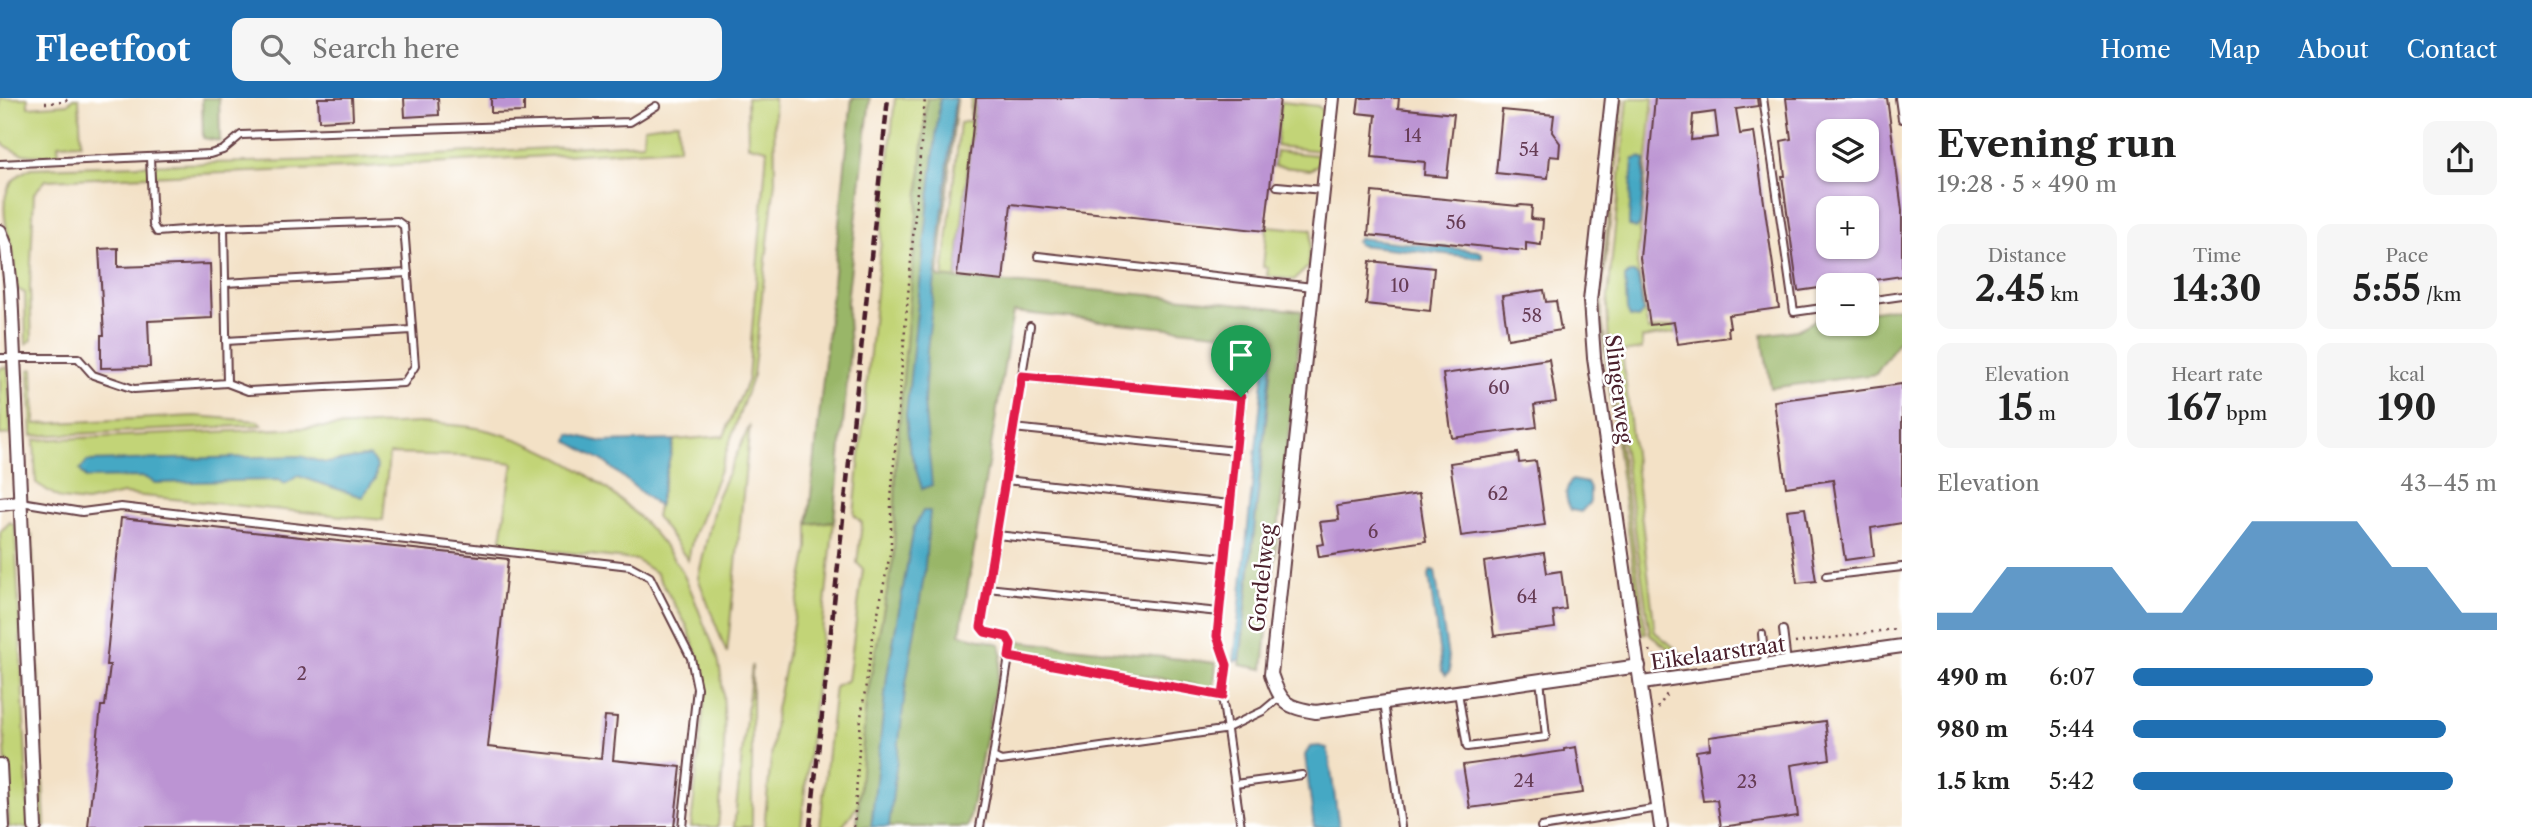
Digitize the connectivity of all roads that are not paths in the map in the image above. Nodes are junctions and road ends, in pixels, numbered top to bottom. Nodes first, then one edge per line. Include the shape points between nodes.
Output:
1 (1333, 98) edge
2 (1612, 98) edge
3 (1763, 98) edge
4 (1899, 98) edge
5 (656, 106) dead end
6 (1902, 119) edge
7 (150, 157) junction
8 (0, 164) edge
9 (1277, 186) dead end
10 (1323, 190) junction
11 (224, 227) junction
12 (0, 231) edge
13 (1038, 256) dead end
14 (408, 273) junction
15 (225, 283) junction
16 (1312, 287) junction
17 (1902, 296) edge
18 (1879, 299) edge
19 (1816, 309) edge
20 (1030, 326) dead end
21 (412, 330) junction
22 (226, 341) junction
23 (1247, 352) dead end
24 (0, 358) edge
25 (14, 358) junction
26 (1022, 376) junction
27 (227, 383) junction
28 (1241, 397) junction
29 (1013, 428) junction
30 (1236, 451) junction
31 (1005, 480) junction
32 (20, 502) junction
33 (0, 504) edge
34 (1230, 504) junction
35 (996, 535) junction
36 (1225, 558) junction
37 (1902, 567) edge
38 (1826, 576) dead end
39 (987, 588) junction
40 (1219, 612) junction
41 (1783, 630) dead end
42 (1762, 634) dead end
43 (1902, 646) edge
44 (1009, 657) junction
45 (1787, 663) junction
46 (1639, 666) junction
47 (1765, 666) junction
48 (1541, 679) junction
49 (1642, 683) junction
50 (1458, 691) junction
51 (1223, 696) junction
52 (1281, 696) junction
53 (1384, 702) junction
54 (1227, 729) junction
55 (993, 757) junction
56 (0, 765) edge
57 (1302, 775) dead end
58 (1235, 784) junction
59 (1659, 808) junction
60 (3, 827) edge
61 (34, 827) edge
62 (682, 827) edge
63 (980, 827) edge
64 (1241, 827) edge
65 (1401, 827) edge
66 (1541, 827) edge
67 (1661, 827) edge

1 - 10 street, Gordelweg
2 - 46 street, Slingerweg via 1590,301 1594,358
3 - 19 lane via 1794,312
4 - 6 lane
5 - 7 lane via 631,122 241,135 210,154
7 - 8 lane
7 - 11 lane via 157,232
9 - 10 lane
10 - 16 street, Gordelweg
11 - 14 lane via 397,221 404,226
11 - 15 lane
12 - 25 street via 6,249
13 - 16 lane
14 - 15 lane
14 - 21 lane
15 - 22 lane
16 - 52 street, Gordelweg via 1271,674
17 - 18 lane
20 - 26 lane
21 - 22 lane
21 - 27 lane via 415,366 404,383 248,391
22 - 27 lane
23 - 28 lane
24 - 25 lane
25 - 27 lane via 78,358 93,375 134,389
25 - 32 street
26 - 28 lane
26 - 29 lane
28 - 30 lane
29 - 30 lane
29 - 31 lane
30 - 34 lane
31 - 34 lane
31 - 35 lane
32 - 33 street
32 - 61 street
32 - 62 lane via 82,512 121,507 629,566 650,577 691,658 697,688
34 - 36 lane
35 - 36 lane
35 - 39 lane
36 - 40 lane
37 - 38 lane
39 - 40 lane
39 - 44 lane via 981,627 1007,637
40 - 51 lane via 1217,636 1227,665
41 - 45 lane
42 - 47 lane
43 - 45 street, Eikelaarstraat
44 - 51 lane
44 - 55 lane
45 - 47 street, Eikelaarstraat
46 - 48 street
46 - 49 street, Slingerweg
47 - 49 street, Eikelaarstraat
48 - 50 street
48 - 50 lane via 1546,737 1467,747
49 - 59 street, Eikelaarstraat
50 - 53 street
51 - 54 lane
52 - 53 street via 1292,708 1316,712
52 - 54 lane
53 - 65 lane
54 - 55 lane via 1001,761
54 - 58 lane
55 - 63 lane
56 - 60 street
57 - 58 lane
58 - 64 lane
59 - 66 lane
59 - 67 street, Eikelaarstraat

